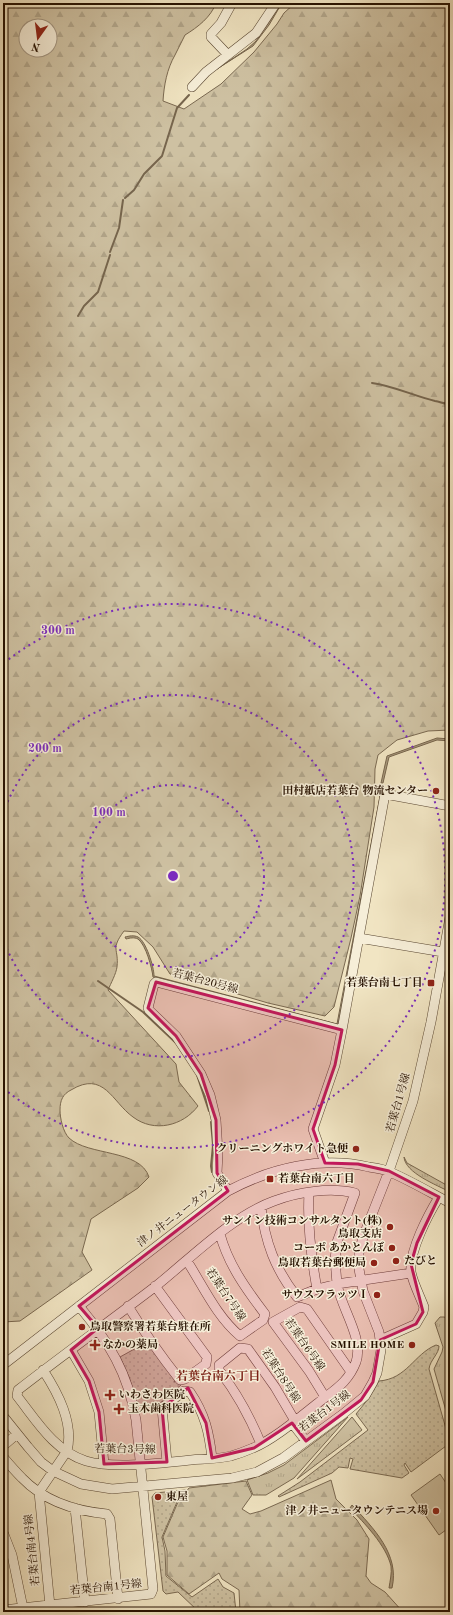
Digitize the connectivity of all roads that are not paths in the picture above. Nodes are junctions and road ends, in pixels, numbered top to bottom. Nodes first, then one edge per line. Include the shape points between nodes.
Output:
1 (232, 3) edge
2 (276, 3) edge
3 (228, 55) junction
4 (192, 87) dead end
5 (450, 806) edge
6 (450, 917) edge
7 (359, 938) junction
8 (443, 952) junction
9 (342, 1030) junction
10 (325, 1163) junction
11 (389, 1172) junction
12 (228, 1191) junction
13 (309, 1193) junction
14 (439, 1197) junction
15 (450, 1203) edge
16 (260, 1207) junction
17 (220, 1234) junction
18 (187, 1261) junction
19 (412, 1273) junction
20 (361, 1280) junction
21 (337, 1284) junction
22 (155, 1286) junction
23 (316, 1289) junction
24 (79, 1306) junction
25 (128, 1306) junction
26 (98, 1328) junction
27 (380, 1340) junction
28 (71, 1350) junction
29 (3, 1365) edge
30 (43, 1370) junction
31 (351, 1372) junction
32 (325, 1397) junction
33 (3, 1416) edge
34 (294, 1422) junction
35 (17, 1434) junction
36 (306, 1441) junction
37 (261, 1444) junction
38 (3, 1446) edge
39 (67, 1451) junction
40 (3, 1457) edge
41 (212, 1458) junction
42 (167, 1462) junction
43 (104, 1464) junction
44 (140, 1464) junction
45 (53, 1471) junction
46 (143, 1487) junction
47 (39, 1492) junction
48 (75, 1508) junction
49 (3, 1532) edge
50 (118, 1599) junction
51 (85, 1602) junction
52 (50, 1606) junction
53 (23, 1608) junction
54 (3, 1610) edge

1 - 3 street via 221,23 211,34
2 - 3 street via 256,33
3 - 4 street
5 - 7 street via 385,794
6 - 8 street, 若葉台1号線
7 - 8 street
7 - 9 street
8 - 11 street, 若葉台1号線 via 422,1066
9 - 10 street via 335,1065 313,1129
9 - 12 street, 若葉台20号線 via 160,982 154,984 149,1010 176,1036 189,1053 210,1094 216,1120 217,1173
10 - 11 street, 津ノ井ニュータウン線 via 358,1164
10 - 12 street, 津ノ井ニュータウン線 via 291,1167 240,1184
11 - 14 street, 津ノ井ニュータウン線
11 - 20 street, 若葉台1号線 via 359,1253
12 - 24 street, 津ノ井ニュータウン線
13 - 16 street, 若葉台3号線
13 - 21 street, 若葉台3号線 via 355,1193 337,1242
13 - 23 street via 310,1248
14 - 15 street, 津ノ井ニュータウン線
14 - 19 street via 417,1243 411,1264
16 - 17 street, 若葉台3号線
16 - 23 street via 269,1248 287,1284 297,1297
17 - 18 street, 若葉台3号線
17 - 18 street, 若葉台7号線 via 239,1277 265,1314 263,1320 240,1336 214,1304
18 - 22 street, 若葉台3号線
19 - 20 street
19 - 27 street via 424,1307 418,1322
20 - 21 street
20 - 27 street, 若葉台1号線
21 - 23 street
21 - 31 street, 若葉台3号線 via 357,1341 356,1361
22 - 25 street, 若葉台3号線
22 - 25 street via 207,1356 206,1364 180,1380 142,1330
24 - 26 street
24 - 29 street, 津ノ井ニュータウン線
25 - 26 street, 若葉台3号線
26 - 28 street, 若葉台3号線
26 - 44 street via 124,1373 131,1395
27 - 36 street, 若葉台1号線 via 377,1373 364,1396
28 - 30 street, 若葉台3号線
28 - 43 street via 89,1381 99,1412
30 - 39 street via 57,1392 65,1417 69,1444
30 - 39 street, 若葉台3号線 via 18,1390 17,1396 46,1434
31 - 32 street, 若葉台3号線 via 346,1380
31 - 32 street, 若葉台6号線 via 307,1309 300,1307 273,1322
32 - 34 street, 若葉台3号線
33 - 35 street, 若葉台1号線
34 - 36 street
34 - 37 street, 若葉台3号線
34 - 37 street, 若葉台8号線 via 275,1387 248,1349 240,1348 219,1365 219,1370 243,1404
35 - 38 street
35 - 45 street, 若葉台1号線 via 41,1462
36 - 46 street, 若葉台1号線 via 272,1465 245,1475
37 - 41 street, 若葉台3号線 via 231,1456
39 - 43 street, 若葉台3号線 via 86,1461
39 - 45 street
40 - 47 street via 22,1479
41 - 42 street, 若葉台3号線
41 - 42 street via 209,1434 199,1404 190,1392 184,1391 162,1408
42 - 44 street, 若葉台3号線
43 - 44 street, 若葉台3号線
44 - 46 street
45 - 46 street, 若葉台1号線 via 73,1482 95,1487
45 - 47 street
46 - 50 street, 若葉台南1号線 via 153,1589 151,1594
47 - 48 street
47 - 52 street, 若葉台南4号線
48 - 50 street via 107,1514 110,1519
48 - 51 street
49 - 53 street via 12,1555
50 - 51 street, 若葉台南1号線
51 - 52 street, 若葉台南1号線
52 - 53 street, 若葉台南1号線
53 - 54 street, 若葉台南1号線

